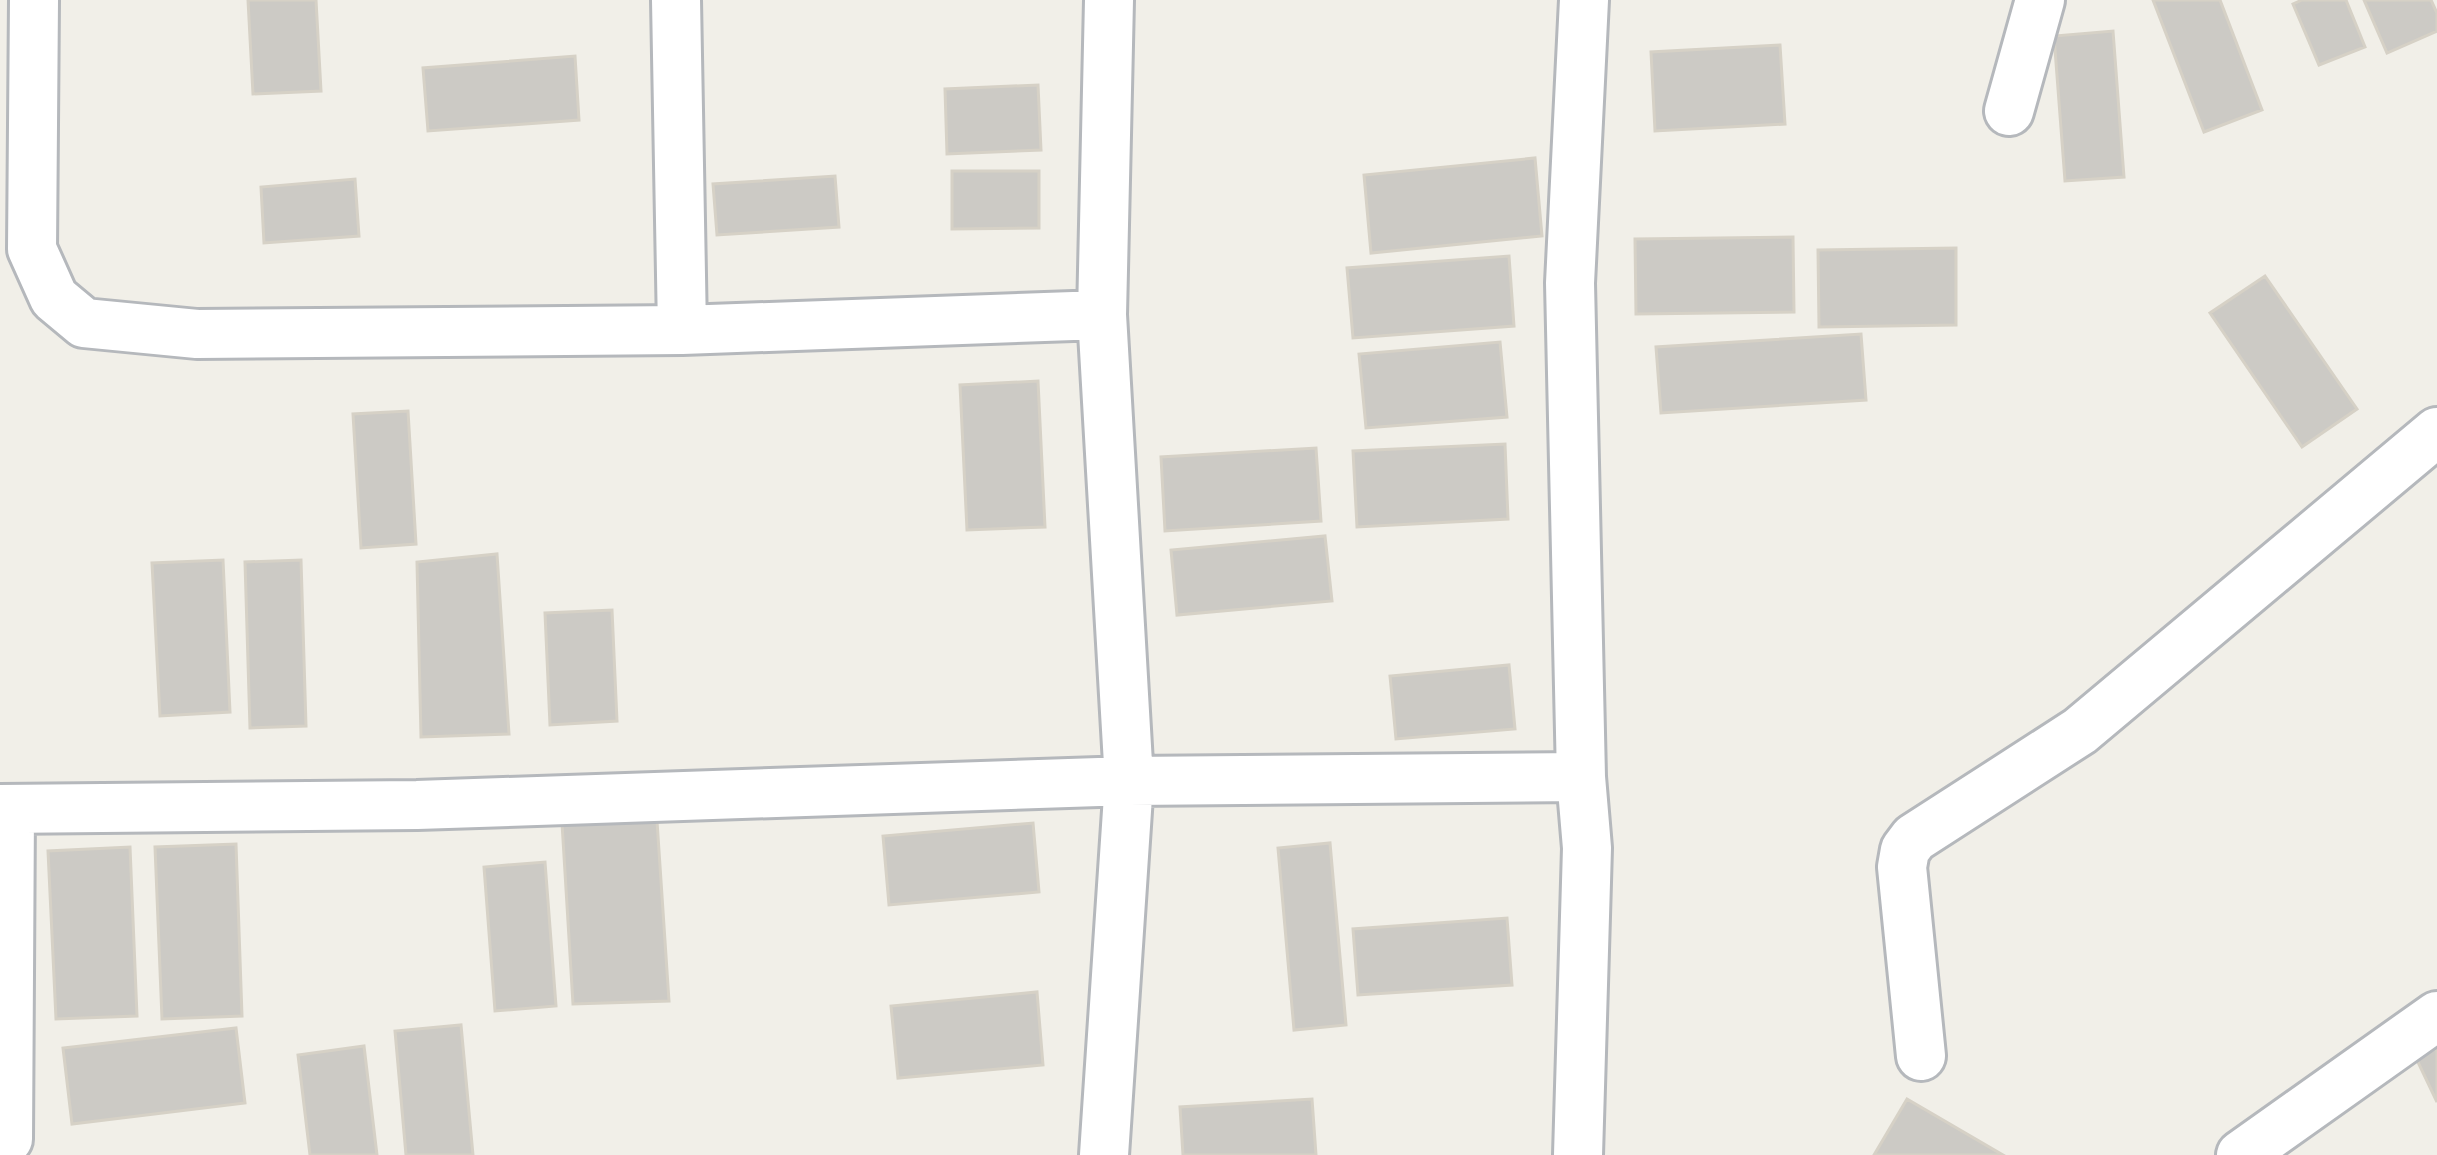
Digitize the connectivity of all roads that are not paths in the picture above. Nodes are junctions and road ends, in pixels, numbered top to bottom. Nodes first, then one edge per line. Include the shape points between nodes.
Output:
1 (34, 0) edge
2 (676, 0) edge
3 (1109, 0) edge
4 (1584, 0) edge
5 (2040, 0) edge
6 (2009, 111) dead end
7 (1102, 315) junction
8 (682, 330) junction
9 (2437, 432) edge
10 (1581, 776) junction
11 (1130, 781) junction
12 (5, 809) edge
13 (2437, 1016) edge
14 (1921, 1056) dead end
15 (8, 1138) dead end
16 (1104, 1155) edge
17 (1578, 1155) edge
18 (2241, 1155) edge

1 - 8 street via 32,249 54,298 83,322 197,334
2 - 8 street
3 - 7 street
4 - 10 street via 1570,283
5 - 6 street
7 - 8 street
7 - 11 street
9 - 14 street via 2080,731 1914,838 1902,867
10 - 11 street
10 - 17 street via 1587,848
11 - 12 street via 417,805
11 - 16 street
12 - 15 street
13 - 18 street

